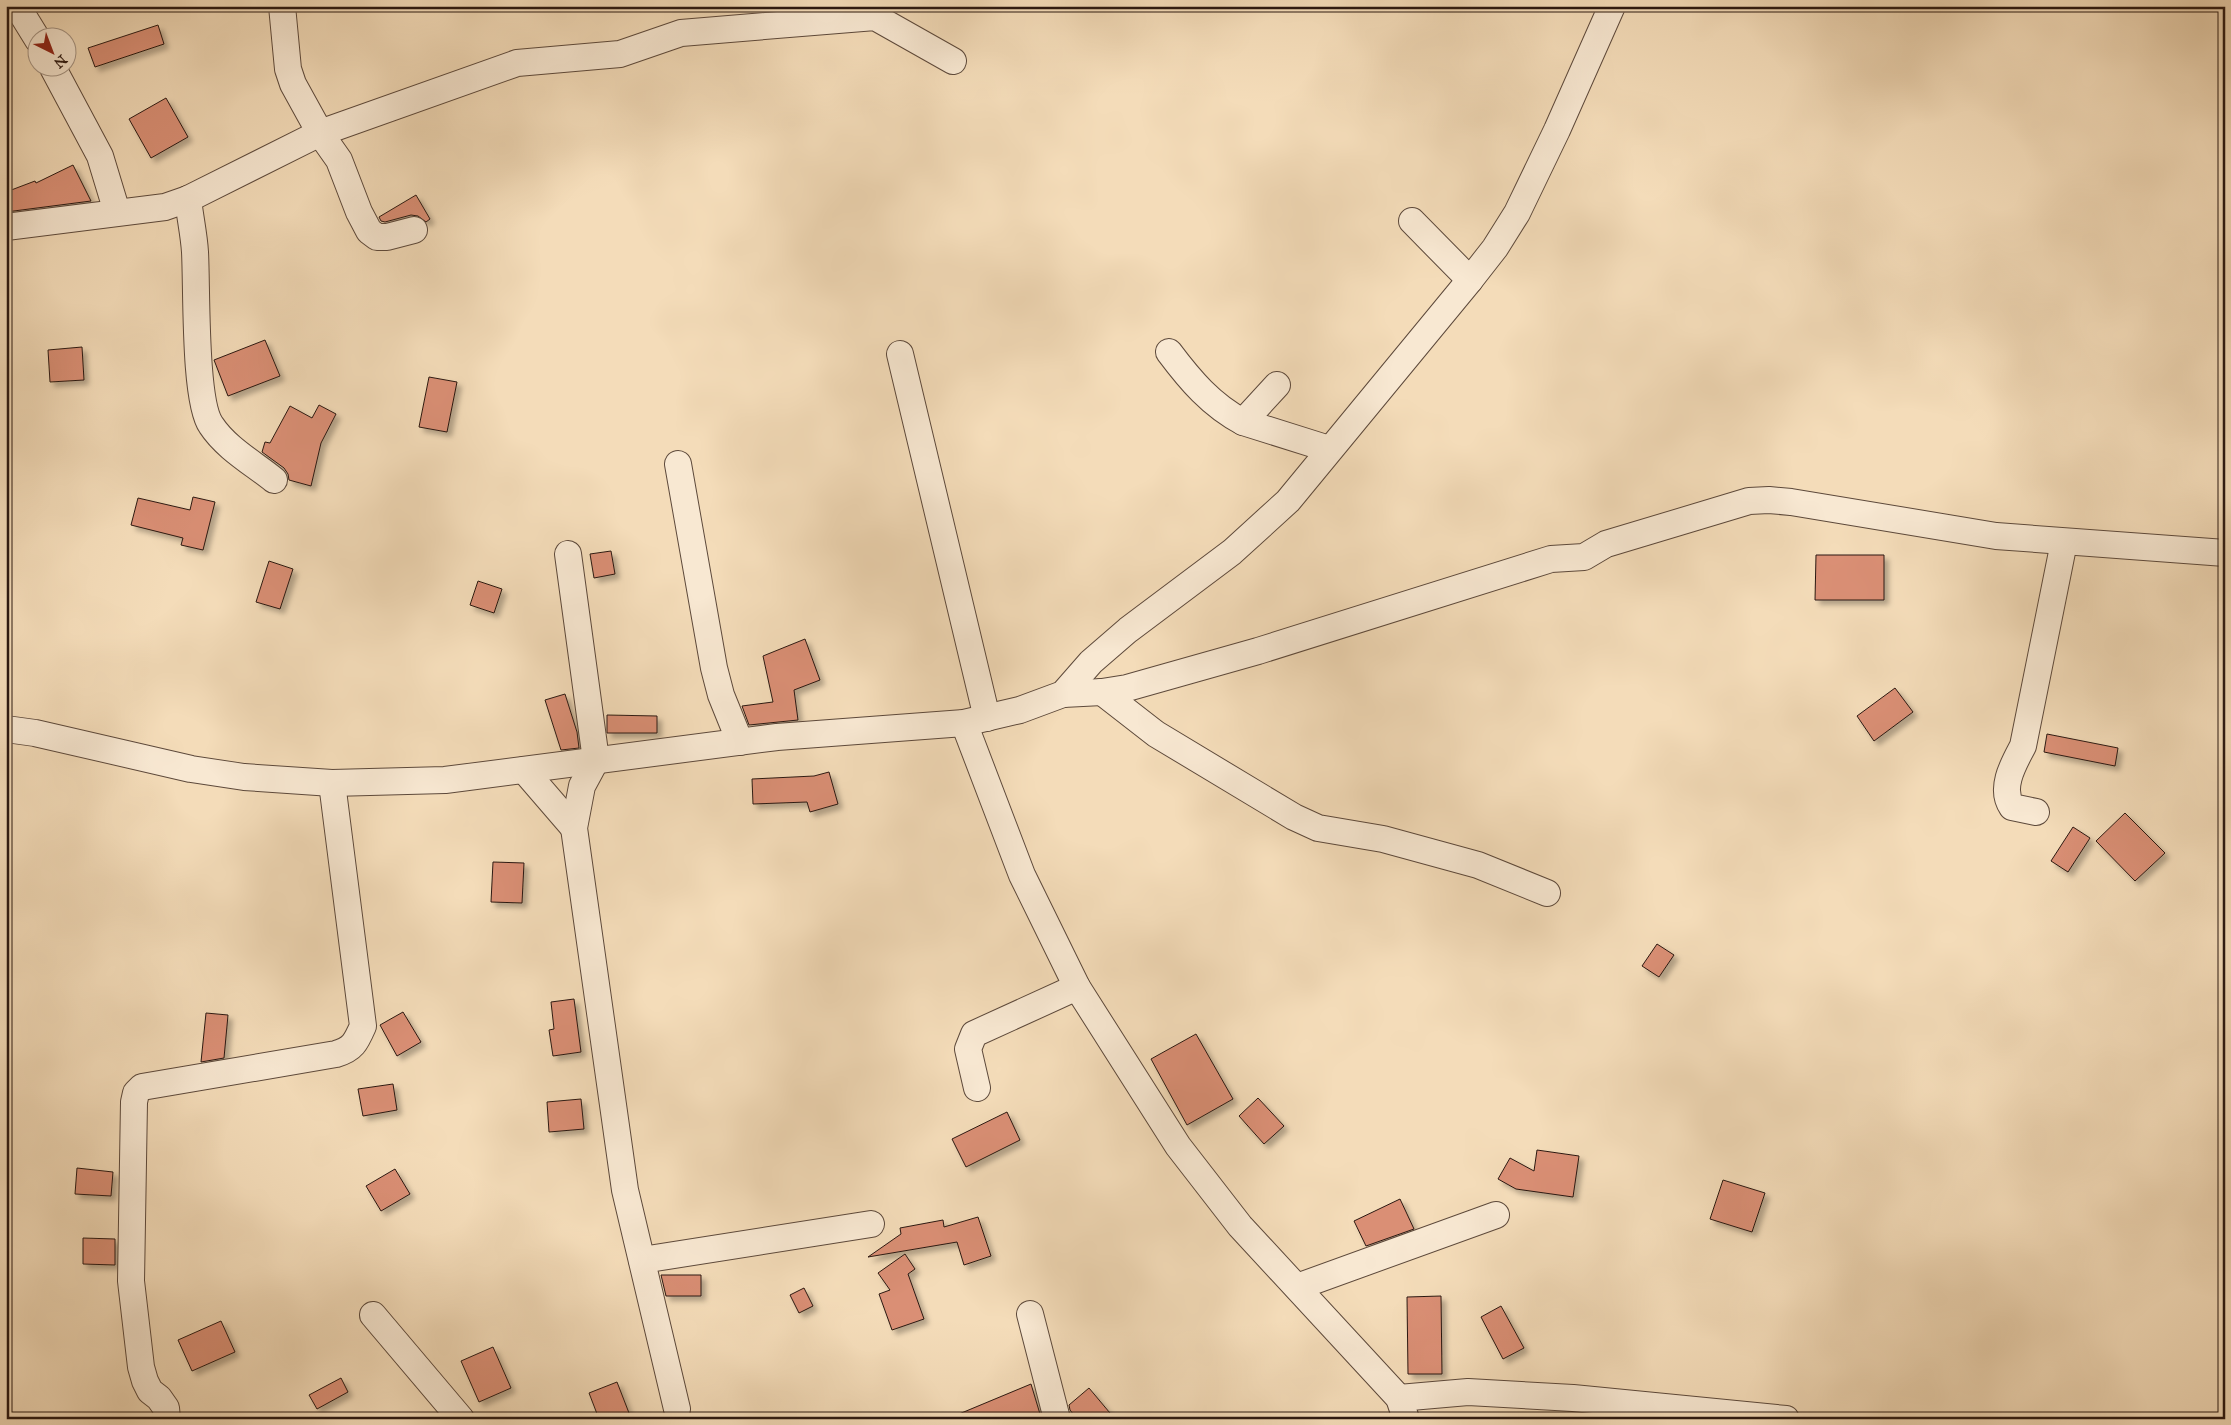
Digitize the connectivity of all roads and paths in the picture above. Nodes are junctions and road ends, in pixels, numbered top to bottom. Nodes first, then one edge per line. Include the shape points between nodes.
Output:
1 (17, 6) edge
2 (1612, 6) edge
3 (288, 8) edge
4 (874, 12) edge
5 (31, 28) edge
6 (953, 61) dead end
7 (58, 78) edge
8 (320, 133) junction
9 (188, 199) junction
10 (117, 212) junction
11 (1412, 221) dead end
12 (6, 227) edge
13 (414, 230) dead end
14 (1470, 280) junction
15 (1169, 352) dead end
16 (900, 354) dead end
17 (1277, 385) dead end
18 (1243, 422) junction
19 (1329, 449) junction
20 (678, 464) dead end
21 (274, 480) dead end
22 (2064, 542) junction
23 (2225, 553) edge
24 (568, 554) dead end
25 (1102, 692) junction
26 (1063, 694) junction
27 (976, 720) junction
28 (6, 729) edge
29 (740, 742) junction
30 (596, 760) junction
31 (524, 770) junction
32 (332, 783) junction
33 (2036, 812) dead end
34 (574, 828) junction
35 (1547, 893) dead end
36 (1077, 987) junction
37 (977, 1088) dead end
38 (1496, 1215) dead end
39 (871, 1224) dead end
40 (642, 1260) junction
41 (1296, 1287) junction
42 (1030, 1314) dead end
43 (373, 1316) dead end
44 (1403, 1408) edge
45 (677, 1409) dead end
46 (167, 1419) edge
47 (460, 1419) edge
48 (1057, 1419) edge
49 (1786, 1419) edge

1 - 5 street
2 - 14 street via 1517,213
3 - 8 street via 288,69
4 - 6 street
4 - 8 street via 682,33 620,54 517,64
7 - 10 street via 100,156
8 - 9 street
8 - 13 street via 339,160 369,231 377,237 387,237
9 - 10 street via 165,207
9 - 21 street via 195,250 204,411 221,438
10 - 12 street
11 - 14 street
14 - 19 street
15 - 18 street via 1201,391
16 - 27 street
17 - 18 street
18 - 19 street
19 - 26 street via 1288,501 1232,552 1128,630 1091,662
20 - 29 street via 714,668
22 - 23 street
22 - 25 street via 1996,536 1791,502 1749,501 1606,544 1584,557 1551,559 1258,651
22 - 33 street via 2023,746 2010,769 2007,795 2012,807
24 - 30 street
25 - 26 street
25 - 35 street via 1156,734 1310,825 1383,839 1478,866
26 - 27 street via 1020,710
27 - 29 street
27 - 36 street via 1022,875
28 - 32 street via 191,769 244,777
29 - 30 street
30 - 31 street
30 - 34 street via 582,786
31 - 32 street via 445,780
31 - 34 street
32 - 46 street via 363,1026 357,1041 348,1051 336,1054 142,1087 136,1093 132,1130 131,1281 143,1374 150,1392 166,1408
34 - 40 street via 625,1190
36 - 37 street via 974,1034 968,1049
36 - 41 street via 1178,1146 1240,1226
38 - 41 street
39 - 40 street
40 - 45 street
41 - 44 street
42 - 48 street
43 - 47 street
44 - 49 street via 1468,1392 1573,1398

